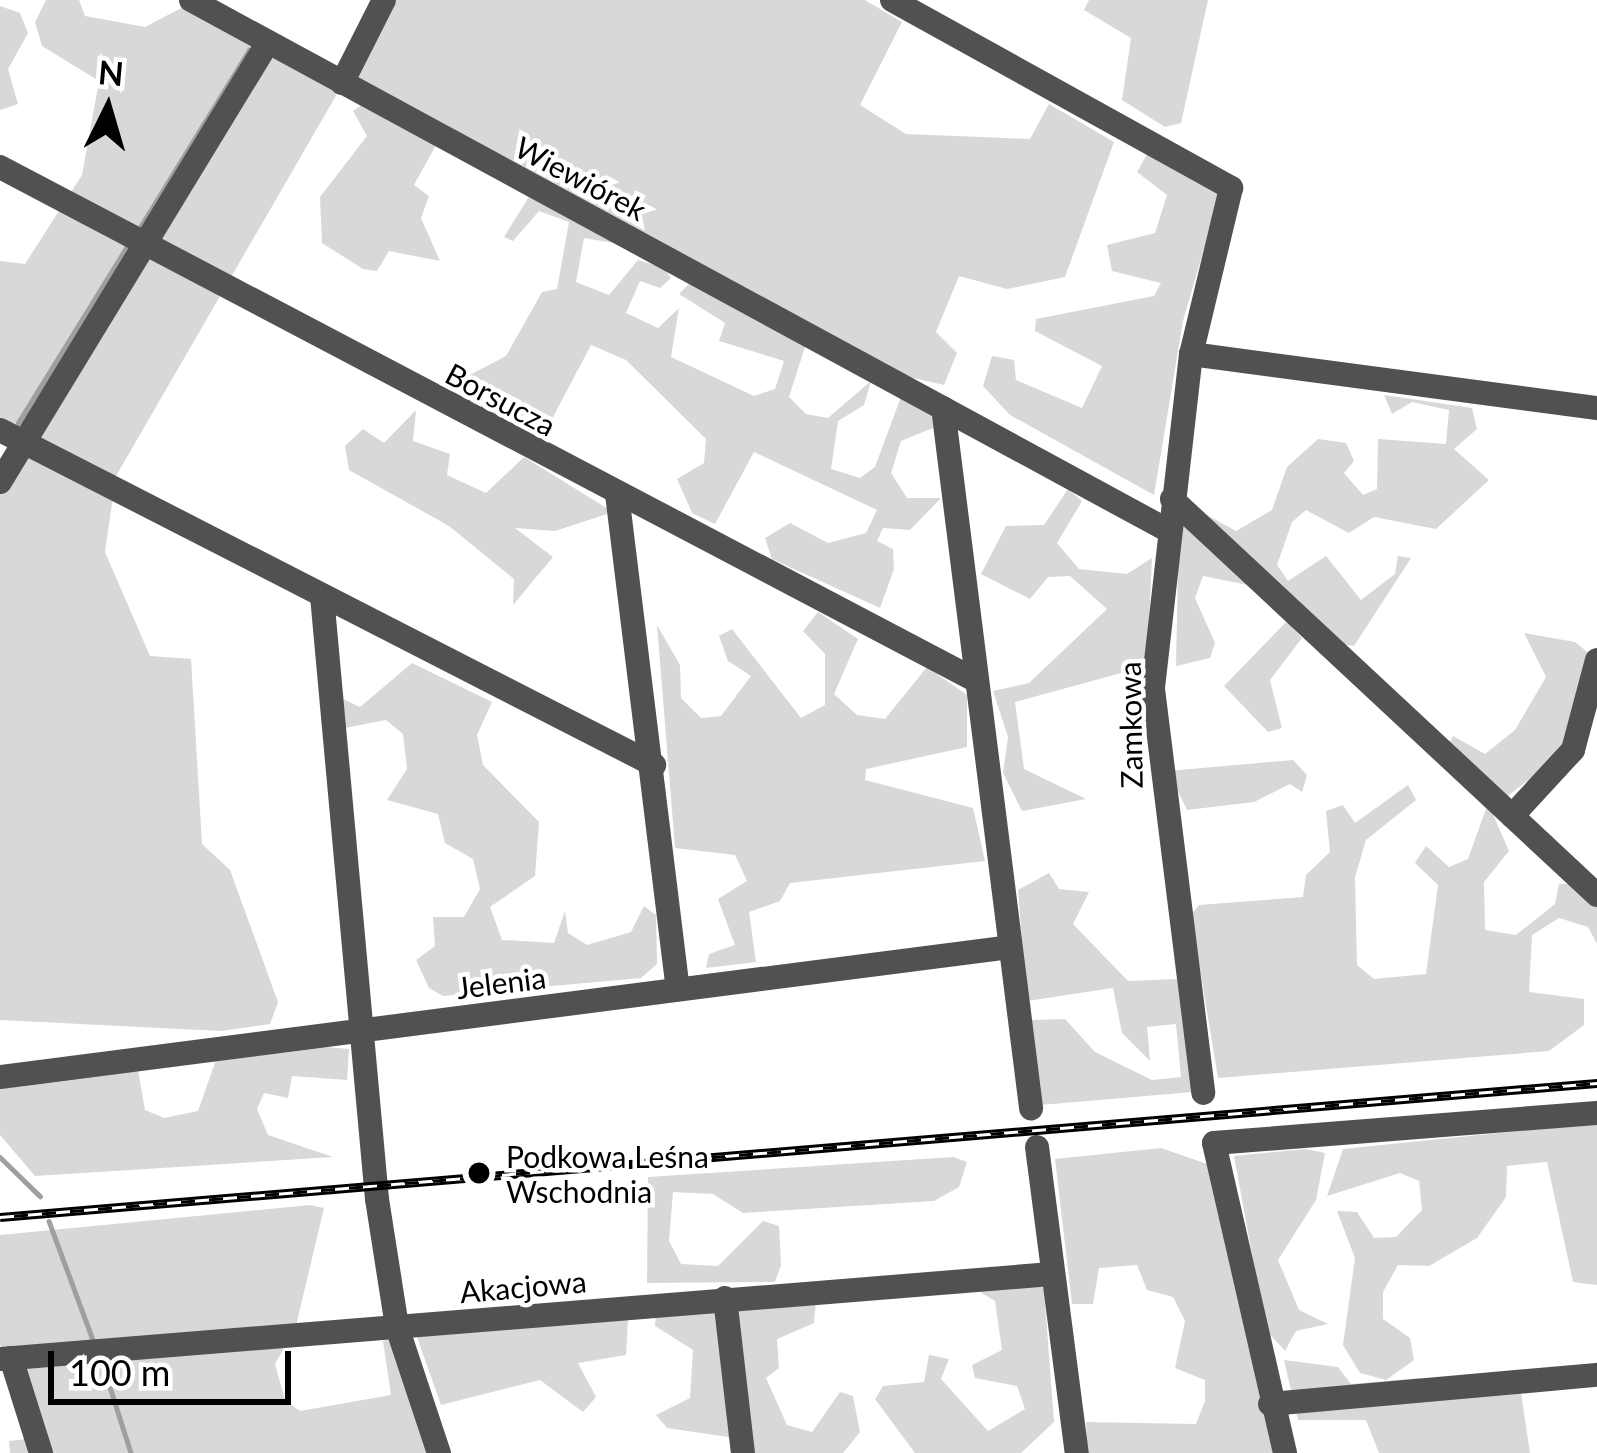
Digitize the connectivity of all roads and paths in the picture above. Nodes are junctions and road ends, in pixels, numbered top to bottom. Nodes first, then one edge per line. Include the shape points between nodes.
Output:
1 (191, 0) edge
2 (384, 0) edge
3 (892, 0) edge
4 (268, 42) junction
5 (341, 83) junction
6 (0, 167) edge
7 (145, 244) junction
8 (1191, 354) junction
9 (943, 408) junction
10 (1597, 408) edge
11 (0, 430) edge
12 (24, 442) junction
13 (0, 482) edge
14 (617, 494) junction
15 (1172, 499) junction
16 (1169, 530) junction
17 (322, 596) junction
18 (1597, 660) edge
19 (975, 680) junction
20 (654, 765) junction
21 (1512, 816) junction
22 (1597, 895) edge
23 (1010, 947) junction
24 (679, 989) junction
25 (361, 1030) junction
26 (0, 1077) edge
27 (1202, 1093) dead end
28 (1031, 1108) dead end
29 (1597, 1113) edge
30 (1037, 1147) dead end
31 (1052, 1274) junction
32 (725, 1298) junction
33 (397, 1327) junction
34 (6, 1359) edge
35 (1597, 1375) edge
36 (1270, 1404) junction
37 (41, 1453) edge
38 (439, 1453) edge
39 (743, 1453) edge
40 (1077, 1453) edge
41 (1285, 1453) edge

1 - 4 street, Wiewiórek
2 - 5 street
3 - 8 street, Zamkowa via 1231,188
4 - 5 street, Wiewiórek
4 - 7 street
5 - 9 street, Wiewiórek
6 - 7 street, Borsucza
7 - 12 street
7 - 14 street, Borsucza
8 - 10 street
8 - 15 street, Zamkowa
9 - 16 street, Wiewiórek
9 - 19 street
11 - 12 street
12 - 13 street
12 - 17 street
14 - 19 street, Borsucza
14 - 20 street
15 - 16 street, Zamkowa
15 - 21 street
16 - 27 street, Zamkowa via 1154,752
17 - 20 street
17 - 25 street
18 - 21 street via 1573,749
19 - 23 street
20 - 24 street
21 - 22 street
23 - 24 street, Jelenia
23 - 28 street
24 - 25 street, Jelenia
25 - 26 street, Jelenia
25 - 33 street
29 - 36 street via 1214,1143
30 - 31 street
31 - 32 street, Akacjowa
31 - 40 street
32 - 33 street, Akacjowa
32 - 39 street
33 - 34 street, Akacjowa
33 - 38 street
34 - 37 street
35 - 36 street
36 - 41 street

